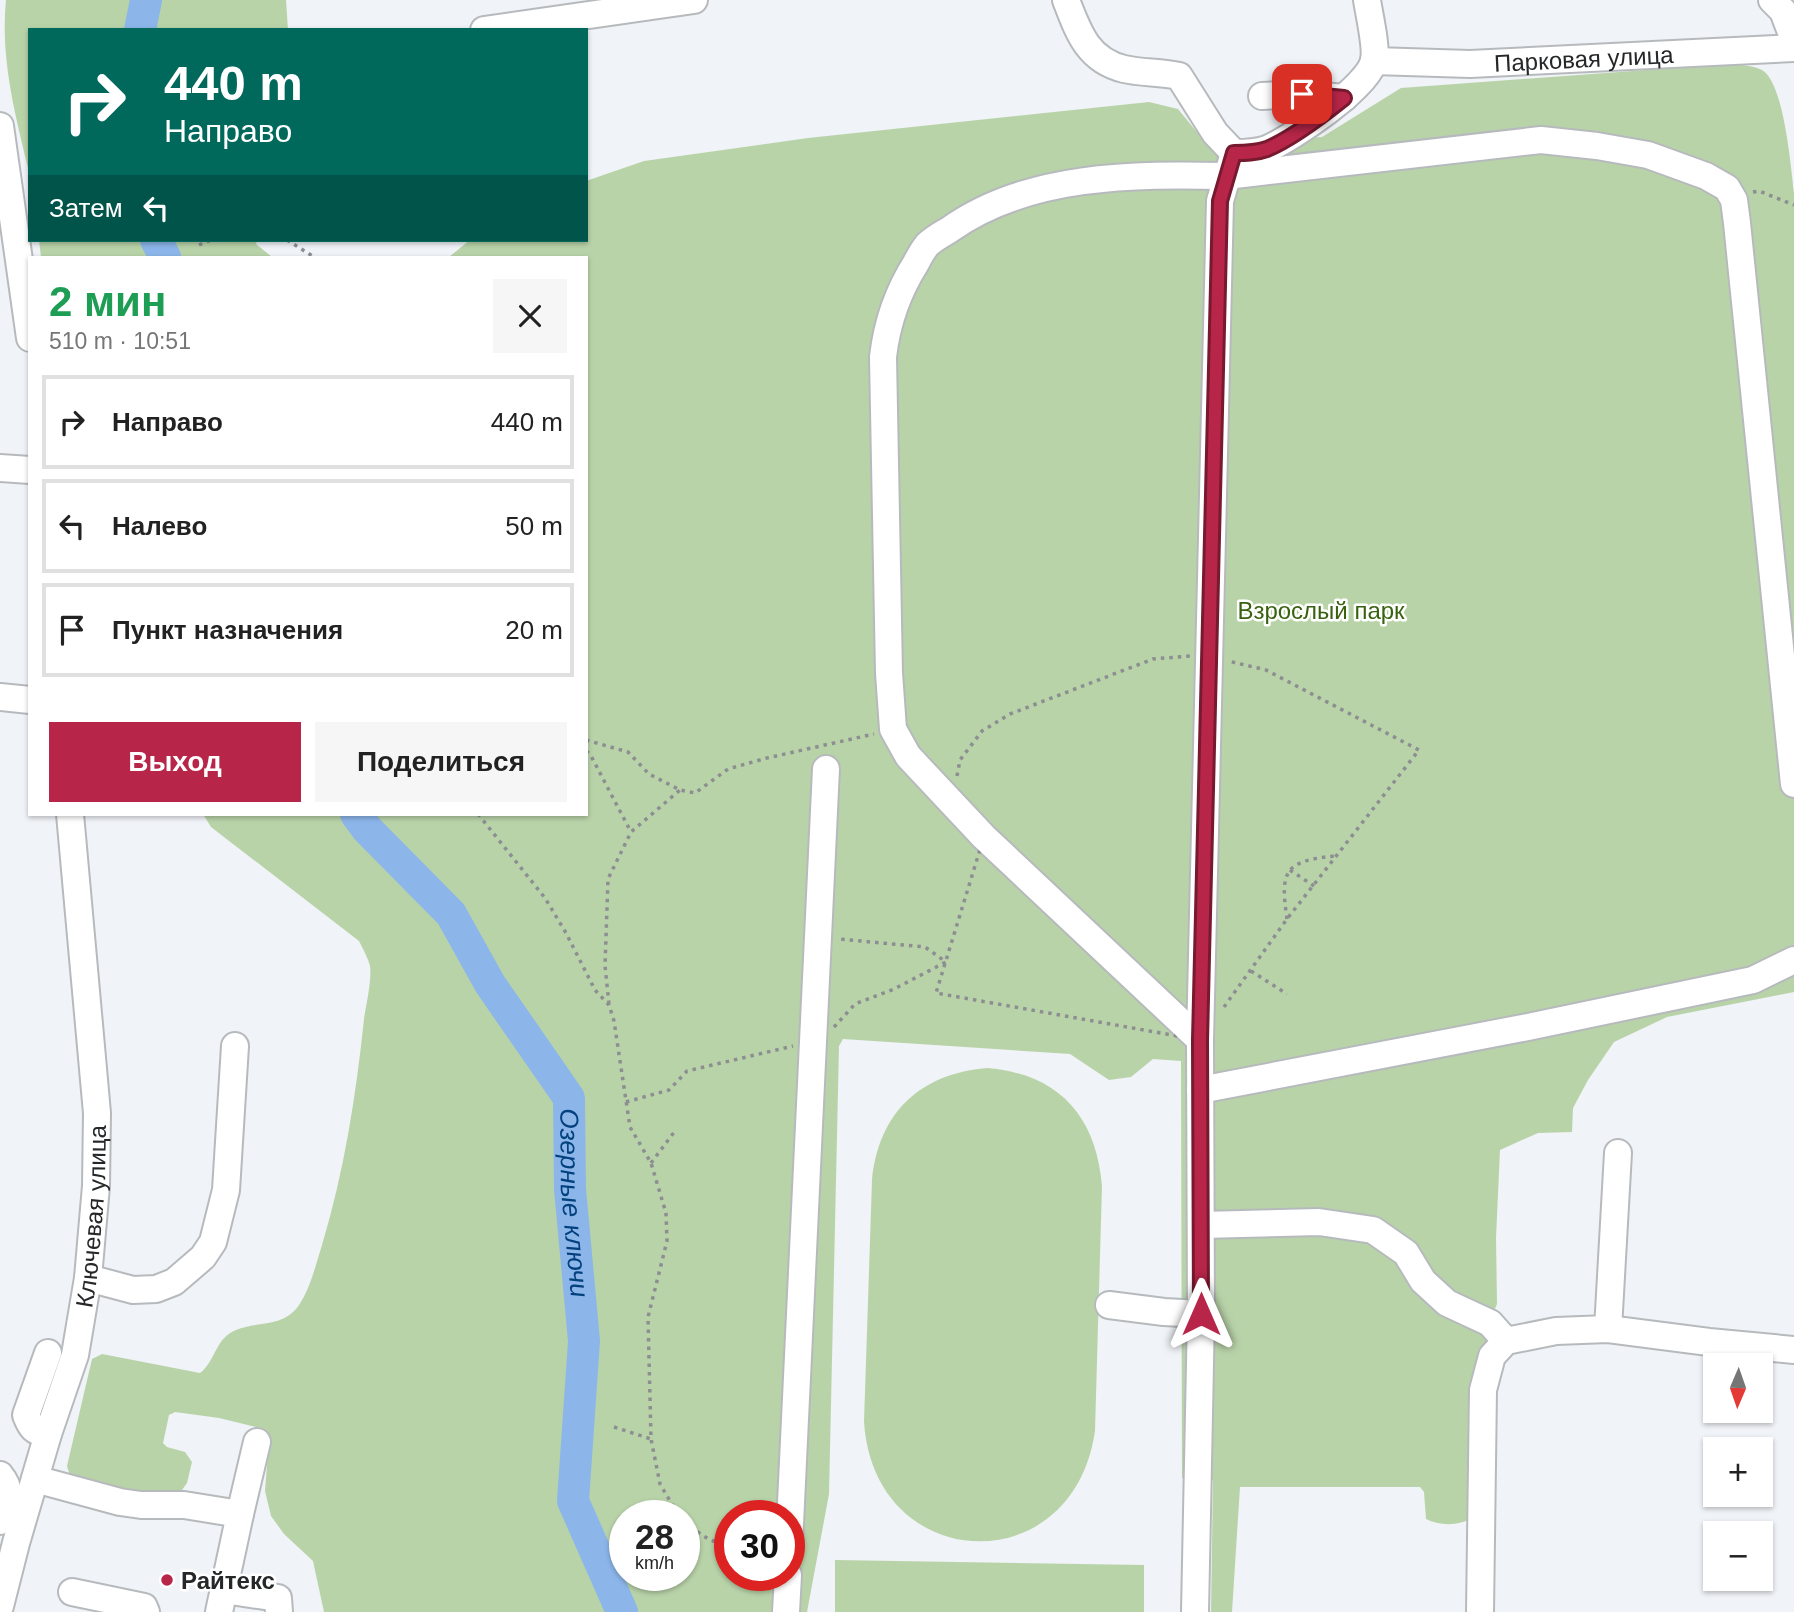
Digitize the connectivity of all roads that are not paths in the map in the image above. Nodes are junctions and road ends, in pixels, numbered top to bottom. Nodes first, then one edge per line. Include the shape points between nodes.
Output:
1 (694, 0) edge
2 (1066, 0) edge
3 (1367, 0) edge
4 (1783, 6) edge
5 (498, 28) edge
6 (1794, 40) edge
7 (1794, 48) edge
8 (1374, 61) junction
9 (1262, 96) dead end
10 (1344, 98) junction
11 (0, 126) edge
12 (1230, 164) junction
13 (28, 324) edge
14 (0, 468) edge
15 (28, 470) edge
16 (0, 697) edge
17 (28, 700) edge
18 (826, 769) dead end
19 (1794, 784) edge
20 (70, 816) edge
21 (1794, 960) edge
22 (1203, 1035) junction
23 (234, 1046) dead end
24 (1200, 1090) junction
25 (1618, 1153) dead end
26 (1201, 1226) junction
27 (88, 1278) junction
28 (1109, 1305) dead end
29 (1201, 1314) junction
30 (1608, 1329) junction
31 (1506, 1341) junction
32 (1794, 1350) edge
33 (48, 1353) dead end
34 (48, 1434) junction
35 (257, 1443) dead end
36 (0, 1475) edge
37 (35, 1479) junction
38 (791, 1500) edge
39 (240, 1514) junction
40 (0, 1521) edge
41 (8, 1540) edge
42 (787, 1591) edge
43 (72, 1592) dead end
44 (221, 1601) edge
45 (0, 1606) edge
46 (146, 1612) edge
47 (279, 1612) edge
48 (786, 1612) edge
49 (1195, 1612) edge
50 (1480, 1612) edge

1 - 5 street
2 - 12 street via 1093,54 1123,69 1179,76
3 - 8 street
4 - 6 street
7 - 8 street, Парковая улица via 1470,64
8 - 10 street
9 - 10 street
10 - 12 street via 1268,149
11 - 13 street
12 - 19 street via 1541,140 1648,155 1727,188 1737,223
12 - 22 street via 1220,201
12 - 22 street via 1049,188 966,217 927,245 907,277 891,311 883,357 893,730 908,757
14 - 15 street
16 - 17 street
18 - 38 street
20 - 27 street, Ключевая улица via 97,1112
21 - 24 street via 1753,980
22 - 24 street
23 - 27 street via 226,1190 212,1242 203,1257 174,1282 156,1289 132,1290
24 - 26 street
25 - 30 street
26 - 29 street
26 - 31 street via 1319,1222 1373,1230 1406,1254 1423,1282 1447,1303 1490,1324
27 - 34 street, Ключевая улица via 75,1355
28 - 29 street
29 - 49 street
30 - 31 street via 1556,1331
30 - 32 street
31 - 50 street via 1492,1356 1483,1390
33 - 34 street via 26,1415 35,1432
34 - 37 street, Ключевая улица
35 - 39 street
36 - 40 street via 9,1492
37 - 39 street via 120,1502
37 - 41 street, Ключевая улица
39 - 44 street
41 - 45 street, Ключевая улица
42 - 48 street
43 - 46 street via 144,1607
44 - 47 street via 278,1598

